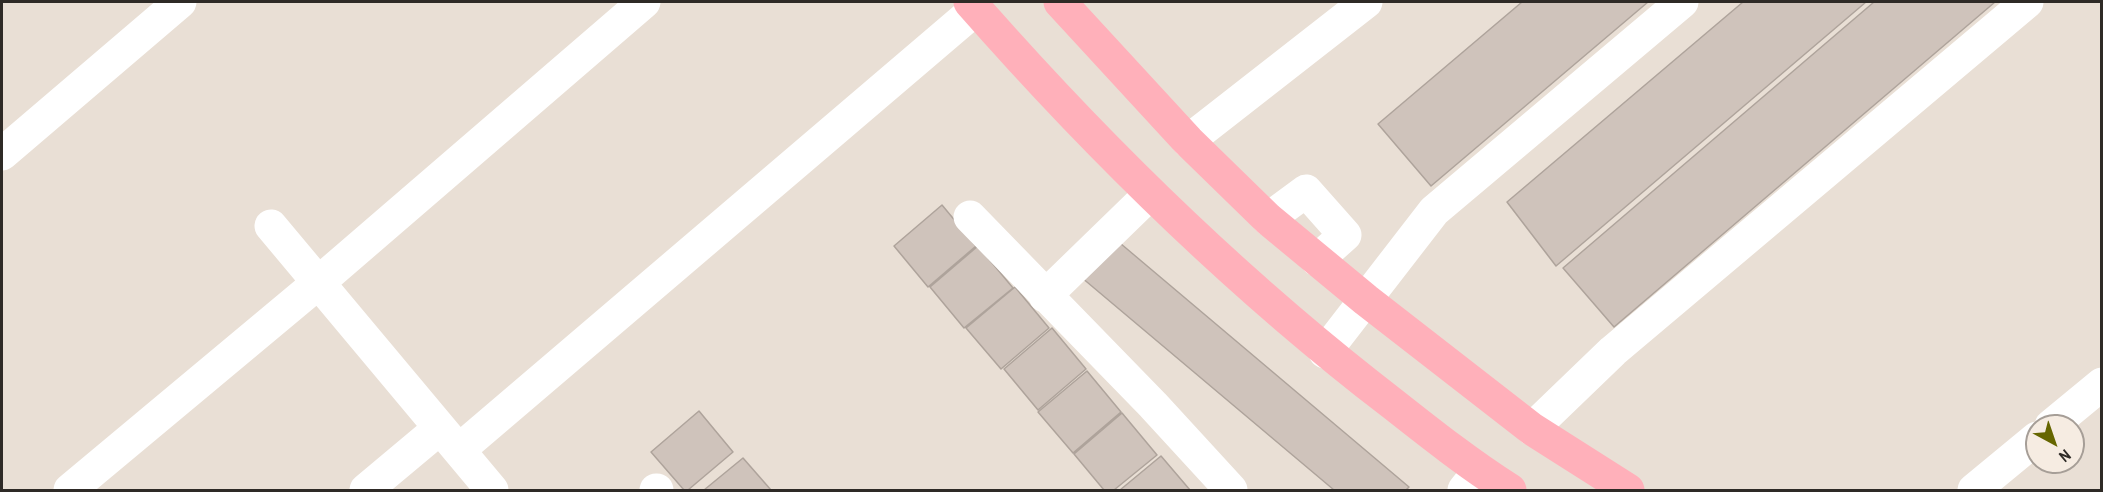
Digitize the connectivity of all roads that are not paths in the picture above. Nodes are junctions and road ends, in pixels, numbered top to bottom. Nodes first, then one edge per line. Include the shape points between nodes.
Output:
1 (180, 2) edge
2 (644, 2) edge
3 (1059, 2) edge
4 (1366, 2) edge
5 (1682, 2) edge
6 (2027, 2) edge
7 (973, 5) edge
8 (1188, 141) junction
9 (2, 154) edge
10 (1150, 194) junction
11 (970, 217) dead end
12 (1268, 219) junction
13 (271, 226) dead end
14 (1317, 260) junction
15 (318, 283) junction
16 (1045, 296) junction
17 (1366, 300) junction
18 (1325, 352) junction
19 (2102, 384) edge
20 (2066, 414) edge
21 (1533, 429) junction
22 (449, 439) junction
23 (2025, 448) edge
24 (1472, 481) edge
25 (70, 490) edge
26 (366, 490) edge
27 (492, 490) edge
28 (1231, 490) edge
29 (1510, 490) edge
30 (1628, 490) edge
31 (1974, 490) edge

1 - 9 street
2 - 15 street
3 - 8 main road
4 - 8 street
5 - 17 street via 1434,211
6 - 21 street via 1613,351
7 - 10 main road
7 - 22 street
8 - 12 main road
10 - 16 street
10 - 18 main road via 1249,288
11 - 16 street
12 - 14 main road
12 - 14 street via 1306,191 1345,235
13 - 15 street
14 - 17 main road
15 - 22 street
15 - 25 street
16 - 28 street
17 - 18 street
17 - 21 main road
18 - 24 main road
19 - 20 street
21 - 30 main road
22 - 26 street
22 - 27 street
23 - 31 street
24 - 29 main road

